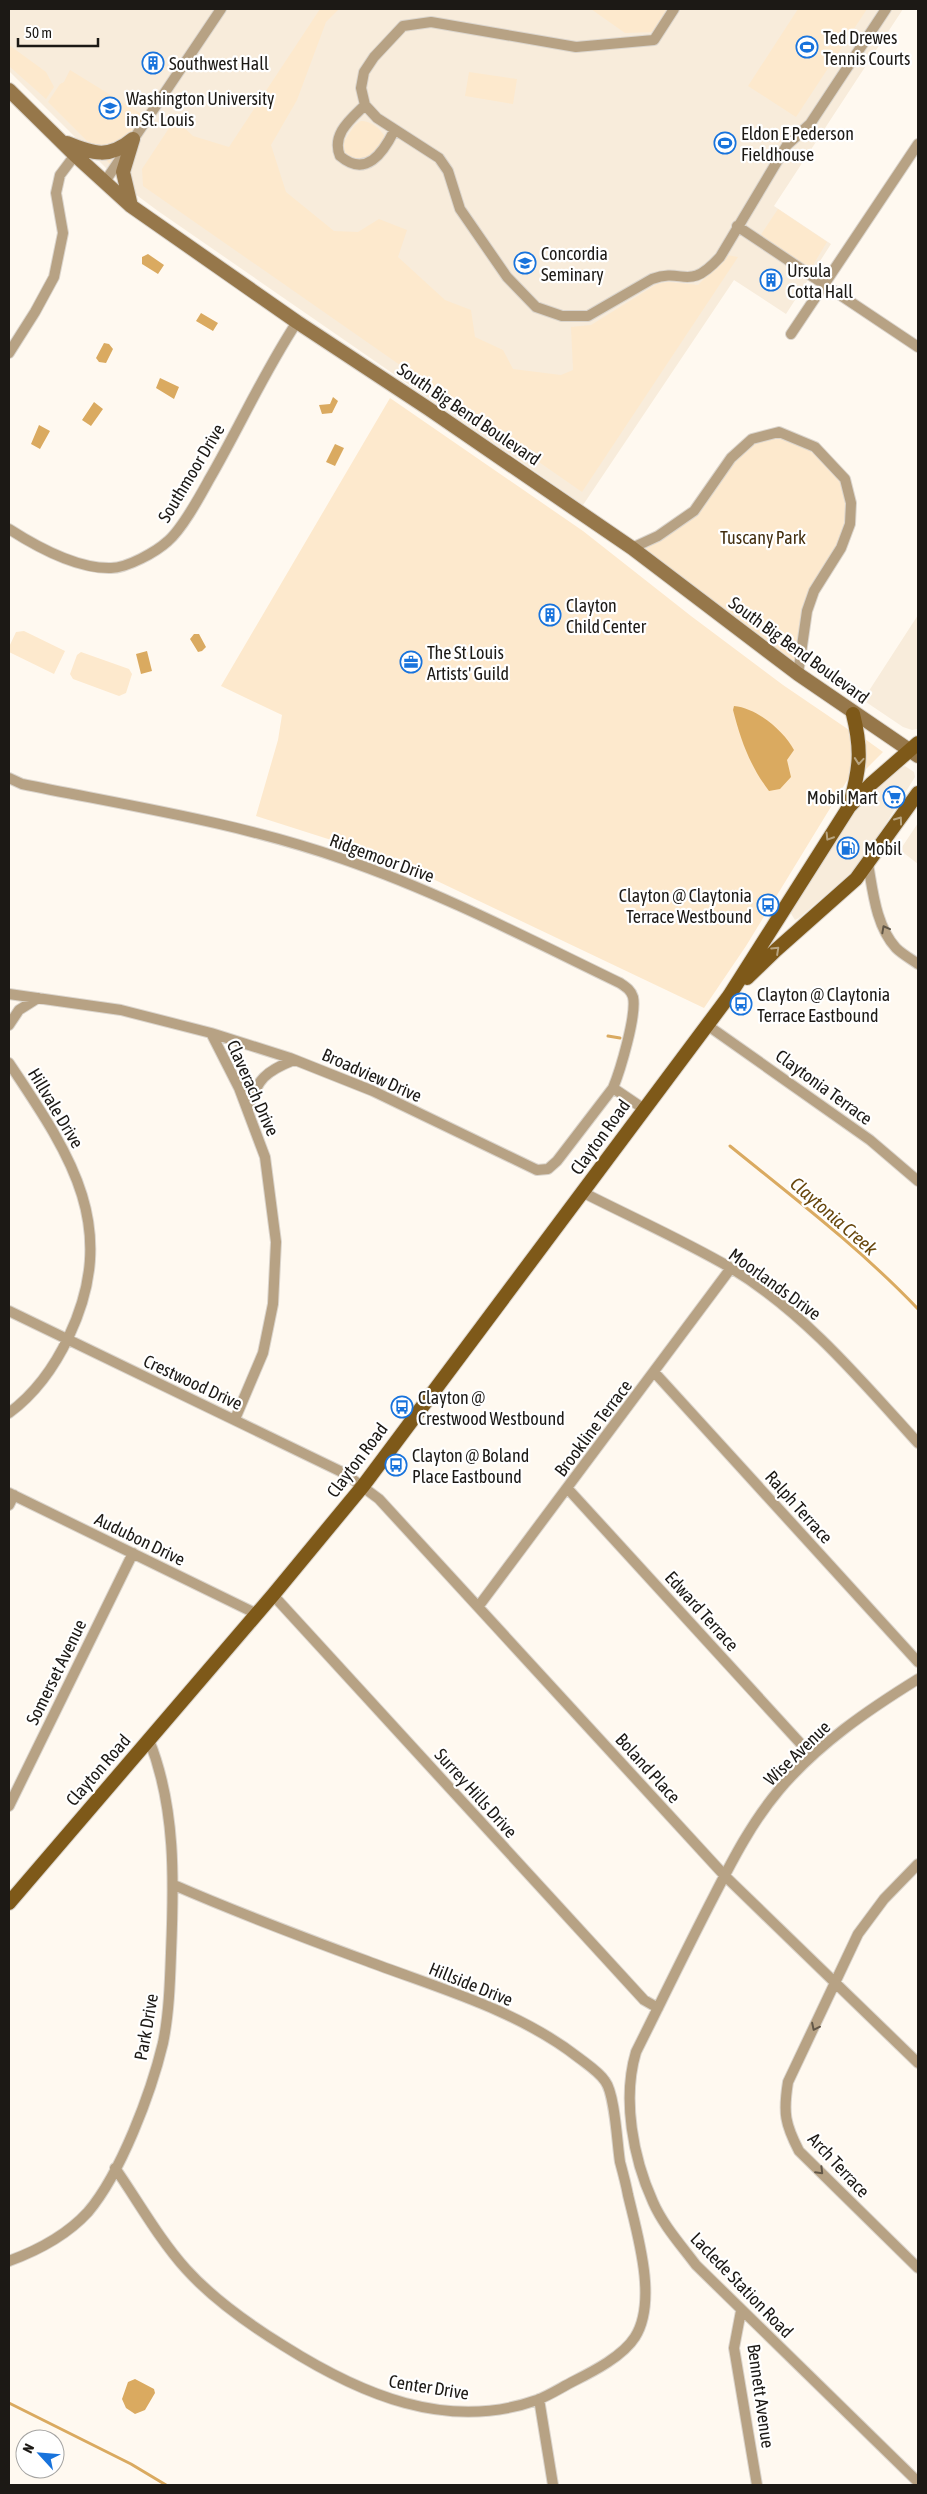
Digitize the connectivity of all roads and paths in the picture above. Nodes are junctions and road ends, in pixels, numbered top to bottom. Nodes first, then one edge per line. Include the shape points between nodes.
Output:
1 (220, 9) edge
2 (674, 9) edge
3 (886, 9) edge
4 (9, 90) edge
5 (365, 105) junction
6 (394, 131) junction
7 (59, 140) junction
8 (133, 140) junction
9 (918, 144) edge
10 (75, 155) junction
11 (104, 183) junction
12 (131, 206) junction
13 (737, 226) junction
14 (824, 286) junction
15 (297, 322) junction
16 (791, 334) dead end
17 (918, 348) edge
18 (9, 353) edge
19 (9, 529) edge
20 (632, 548) junction
21 (798, 674) junction
22 (853, 714) junction
23 (915, 750) edge
24 (9, 778) edge
25 (9, 784) edge
26 (22, 784) junction
27 (918, 793) edge
28 (849, 807) junction
29 (868, 864) junction
30 (918, 964) edge
31 (9, 994) edge
32 (729, 996) junction
33 (39, 998) junction
34 (9, 1025) edge
35 (707, 1025) junction
36 (211, 1034) junction
37 (294, 1060) junction
38 (9, 1063) edge
39 (613, 1088) junction
40 (248, 1109) junction
41 (644, 1109) junction
42 (918, 1181) edge
43 (582, 1192) junction
44 (731, 1268) junction
45 (9, 1311) edge
46 (67, 1341) junction
47 (655, 1373) junction
48 (9, 1413) edge
49 (235, 1419) junction
50 (918, 1443) edge
51 (362, 1486) junction
52 (568, 1489) junction
53 (11, 1494) edge
54 (9, 1505) edge
55 (133, 1553) junction
56 (273, 1595) junction
57 (478, 1607) junction
58 (257, 1614) junction
59 (918, 1662) edge
60 (918, 1678) edge
61 (149, 1740) junction
62 (812, 1756) junction
63 (9, 1806) edge
64 (918, 1864) edge
65 (725, 1876) junction
66 (174, 1885) junction
67 (9, 1903) edge
68 (836, 1983) junction
69 (658, 2008) junction
70 (918, 2063) edge
71 (115, 2168) junction
72 (636, 2225) joint
73 (9, 2261) edge
74 (918, 2268) edge
75 (742, 2311) junction
76 (539, 2399) junction
77 (918, 2482) edge
78 (553, 2485) edge
79 (757, 2485) edge

1 - 8 street
2 - 5 street via 654,40 594,46 576,47 431,22 403,26 364,72 361,88
3 - 13 street via 810,124 787,145
4 - 7 main road, South Big Bend Boulevard
5 - 6 street
5 - 6 street via 337,138 340,156 355,164 368,164 387,146
6 - 13 street via 439,158 448,171 460,209 507,277 536,307 562,316 588,316 661,276 696,277 720,257
7 - 8 main road via 89,152 105,154 115,152
7 - 10 main road, South Big Bend Boulevard
8 - 11 street
8 - 12 main road via 123,172
9 - 14 street
10 - 11 main road, South Big Bend Boulevard
10 - 18 street via 60,175 56,194 63,233 54,278
11 - 12 main road, South Big Bend Boulevard
12 - 15 main road, South Big Bend Boulevard
13 - 14 street
14 - 16 street
14 - 17 street
15 - 19 street, Southmoor Drive via 271,362 199,498 169,541 145,558 111,568 75,562 40,549
15 - 20 main road, South Big Bend Boulevard
20 - 21 main road, South Big Bend Boulevard
20 - 21 street via 658,536 694,511 731,458 752,439 779,432 815,446 845,479 851,503 850,524 812,598
21 - 22 main road, South Big Bend Boulevard
22 - 23 main road, South Big Bend Boulevard
22 -> 28 main road via 860,743 858,777
23 - 28 main road, Clayton Road via 871,784
24 - 26 street, Ridgemoor Drive
25 - 26 street
26 - 39 street, Ridgemoor Drive via 243,829 343,859 431,893 620,983 632,996 633,1016
29 -> 27 main road, Clayton Road
28 -> 32 main road, Clayton Road
30 -> 29 street via 896,948 883,927 875,905
32 -> 29 main road, Clayton Road via 841,894
31 - 33 street, Broadview Drive
32 - 35 main road, Clayton Road
33 - 34 street via 19,1010
33 - 36 street, Broadview Drive via 121,1010
35 - 41 main road, Clayton Road
35 - 42 street, Claytonia Terrace via 870,1140
36 - 37 street, Broadview Drive
36 - 40 street, Claverach Drive
37 - 39 street, Broadview Drive via 373,1091 536,1170 548,1169 557,1161
37 - 40 street via 266,1074 254,1088
38 - 46 street, Hillvale Drive via 55,1132 84,1198 90,1222 90,1274
39 - 41 street
40 - 49 street, Claverach Drive via 265,1157 276,1242 273,1304 263,1353
41 - 43 main road, Clayton Road
43 - 44 street, Moorlands Drive
43 - 51 main road, Clayton Road
44 - 47 street, Brookline Terrace
44 - 50 street, Moorlands Drive via 789,1310 817,1335
45 - 46 street, Crestwood Drive
46 - 48 street, Hillvale Drive via 39,1385
46 - 49 street, Crestwood Drive
47 - 52 street, Brookline Terrace
47 - 59 street, Ralph Terrace
49 - 51 street, Crestwood Drive via 344,1473
51 - 56 main road, Clayton Road
51 - 57 street, Boland Place via 379,1499
52 - 57 street, Brookline Terrace
52 - 62 street, Edward Terrace
53 - 54 street
53 - 55 street, Audubon Drive
55 - 58 street, Audubon Drive
55 - 63 street, Somerset Avenue
56 - 58 main road, Clayton Road
56 - 69 street, Surrey Hills Drive via 644,2000
57 - 65 street, Boland Place
58 - 61 main road, Clayton Road
60 - 62 street, Wise Avenue via 867,1711
61 - 66 street, Park Drive via 165,1786
61 - 67 main road, Clayton Road
62 - 65 street, Wise Avenue via 759,1816
64 - 68 street, Arch Terrace via 884,1899 858,1934
65 - 68 street, Boland Place
65 - 69 street, Laclede Station Road
66 - 71 street, Park Drive via 170,1980 163,2042 146,2098
66 - 72 street, Hillside Drive via 478,2003 534,2029 572,2052 607,2083 620,2161
68 - 70 street, Boland Place
68 -> 74 street, Arch Terrace via 788,2082 783,2109 787,2128 800,2151
69 - 75 street, Laclede Station Road via 636,2052 630,2072 630,2101 642,2174 668,2229 696,2266
71 - 73 street, Park Drive via 89,2210 59,2238
71 - 76 street, Center Drive via 189,2272 255,2328 339,2378 395,2401 459,2411 503,2409
72 - 76 street, Center Drive via 645,2302 643,2320 636,2335 626,2348 581,2378
75 - 77 street, Laclede Station Road
75 - 79 street, Bennett Avenue via 734,2348
76 - 78 street

